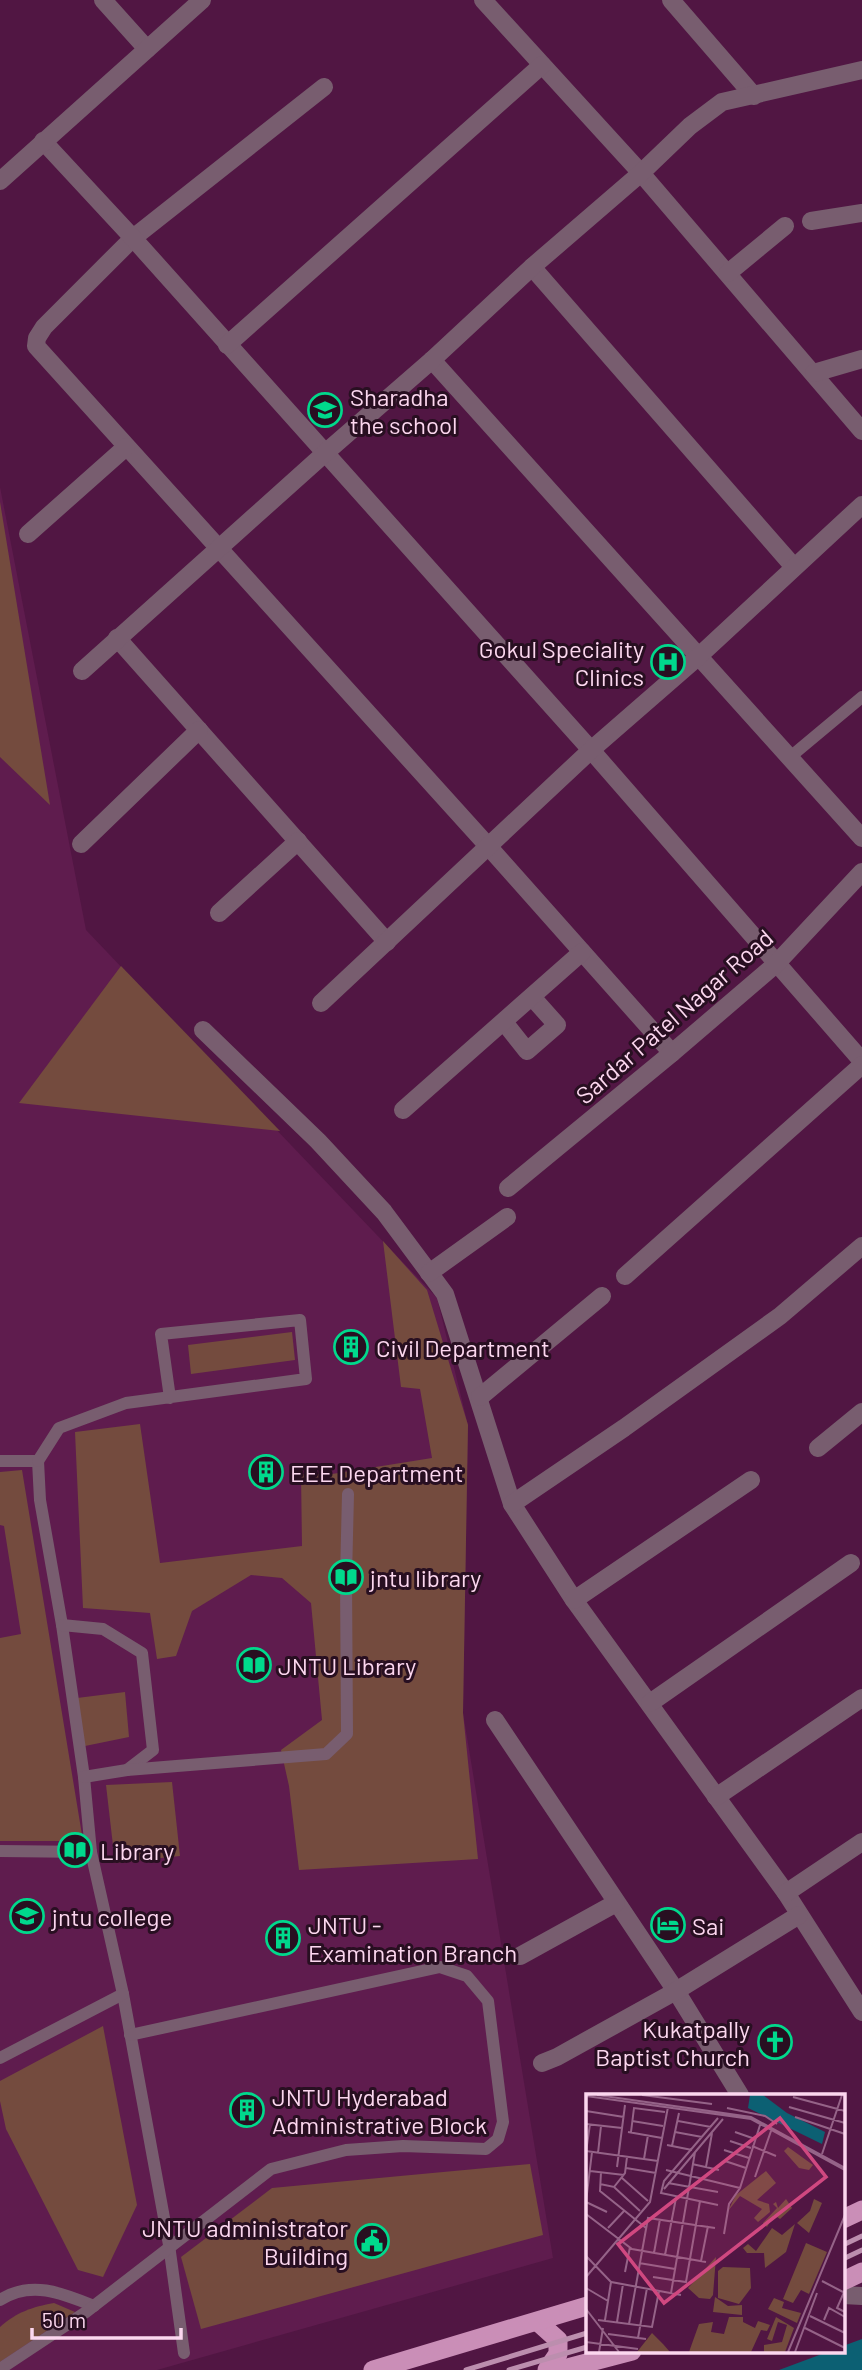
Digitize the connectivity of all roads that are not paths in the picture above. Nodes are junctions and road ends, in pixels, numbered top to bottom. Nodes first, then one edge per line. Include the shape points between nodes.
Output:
1 (103, 0) edge
2 (202, 0) edge
3 (483, 0) edge
4 (671, 0) edge
5 (147, 49) junction
6 (541, 65) junction
7 (862, 70) edge
8 (324, 87) dead end
9 (754, 96) junction
10 (43, 141) junction
11 (641, 173) junction
12 (0, 181) edge
13 (862, 213) edge
14 (811, 221) dead end
15 (785, 226) dead end
16 (133, 238) junction
17 (531, 267) junction
18 (728, 273) junction
19 (227, 345) junction
20 (862, 359) edge
21 (432, 360) junction
22 (814, 373) junction
23 (862, 431) edge
24 (126, 447) junction
25 (324, 454) junction
26 (862, 505) edge
27 (28, 534) dead end
28 (218, 549) junction
29 (794, 567) junction
30 (117, 638) junction
31 (699, 656) junction
32 (82, 671) dead end
33 (862, 697) edge
34 (199, 730) junction
35 (591, 750) junction
36 (789, 758) junction
37 (862, 838) edge
38 (298, 841) junction
39 (81, 844) dead end
40 (488, 846) junction
41 (862, 872) edge
42 (219, 913) dead end
43 (387, 942) junction
44 (582, 953) junction
45 (776, 964) junction
46 (532, 997) junction
47 (321, 1003) dead end
48 (504, 1022) junction
49 (203, 1030) dead end
50 (672, 1053) junction
51 (862, 1063) edge
52 (403, 1110) dead end
53 (508, 1188) dead end
54 (508, 1217) dead end
55 (862, 1246) edge
56 (429, 1273) junction
57 (625, 1276) dead end
58 (602, 1296) dead end
59 (480, 1397) junction
60 (170, 1398) junction
61 (862, 1412) edge
62 (818, 1448) dead end
63 (0, 1461) edge
64 (38, 1461) junction
65 (751, 1480) dead end
66 (348, 1494) dead end
67 (512, 1504) junction
68 (851, 1563) dead end
69 (574, 1600) junction
70 (62, 1625) junction
71 (862, 1698) edge
72 (650, 1703) junction
73 (495, 1720) dead end
74 (127, 1770) junction
75 (83, 1777) junction
76 (716, 1797) junction
77 (862, 1842) edge
78 (0, 1851) edge
79 (91, 1852) junction
80 (786, 1893) junction
81 (615, 1903) junction
82 (799, 1915) junction
83 (520, 1956) dead end
84 (855, 1983) edge
85 (676, 1991) junction
86 (123, 1994) junction
87 (862, 2012) edge
88 (130, 2035) junction
89 (0, 2058) edge
90 (542, 2063) dead end
91 (739, 2094) edge
92 (862, 2210) edge
93 (844, 2219) edge
94 (169, 2245) junction
95 (862, 2272) edge
96 (844, 2281) edge
97 (844, 2295) edge
98 (862, 2296) edge
99 (0, 2300) edge
100 (94, 2306) junction
101 (586, 2306) edge
102 (538, 2322) junction
103 (184, 2353) dead end
104 (618, 2353) edge
105 (0, 2369) edge
106 (373, 2370) edge
107 (547, 2370) edge
108 (560, 2370) edge

1 - 5 street
2 - 5 street
3 - 6 street
4 - 9 street
5 - 10 street
6 - 11 street
6 - 19 street
7 - 9 street
8 - 16 street
9 - 11 street via 722,102
10 - 12 street
10 - 16 street
11 - 17 street
11 - 18 street
13 - 14 street
15 - 18 street
16 - 19 street
16 - 24 street via 44,327 36,346
17 - 21 street
17 - 29 street
18 - 22 street
19 - 25 street
20 - 22 street
21 - 25 street
21 - 31 street
22 - 23 street
24 - 27 street
24 - 28 street
25 - 28 street
25 - 35 street
26 - 29 street
28 - 30 street
28 - 40 street
29 - 31 street
30 - 32 street
30 - 34 street
31 - 35 street
31 - 36 street
33 - 36 lane
34 - 38 street
34 - 39 street
35 - 40 street
35 - 45 street
36 - 37 street
38 - 42 street
38 - 43 street
40 - 43 street
40 - 44 street
41 - 45 street, Sardar Patel Nagar Road
43 - 47 street
44 - 46 street
44 - 50 street
45 - 50 street, Sardar Patel Nagar Road
45 - 51 street
46 - 48 street
46 - 48 street via 556,1025 527,1051
48 - 52 street
49 - 56 street via 318,1141 384,1212
50 - 53 street, Sardar Patel Nagar Road
51 - 57 street
54 - 56 street
55 - 67 street via 780,1316
56 - 59 street via 445,1294
58 - 59 street
59 - 67 street
60 - 60 lane via 161,1334 300,1320 306,1379
60 - 64 lane via 126,1403 58,1428
61 - 62 street
63 - 64 lane
64 - 70 lane via 40,1500
65 - 69 street
66 - 74 lane via 347,1734 340,1743 326,1754
67 - 69 street
68 - 72 street
69 - 72 street
70 - 74 lane via 103,1629 142,1653 153,1750
70 - 75 lane
71 - 76 street
72 - 76 street
73 - 81 street
74 - 75 lane
75 - 79 lane
76 - 80 street
77 - 80 street
78 - 79 lane
79 - 86 lane
80 - 82 street
81 - 83 street
81 - 85 street
82 - 84 street
82 - 85 street
84 - 87 street
85 - 90 street
85 - 91 street
86 - 88 lane
86 - 89 lane
88 - 94 lane
88 - 94 lane via 440,1967 467,1976 488,2001 503,2122 498,2138 485,2149 403,2146 346,2150 271,2169
92 - 93 highway
94 - 100 lane
94 - 103 lane
95 - 96 highway
97 - 98 street
99 - 100 lane via 12,2292 36,2288
100 - 105 lane
101 - 102 highway
102 - 106 highway
102 - 107 highway via 558,2340 558,2354
104 - 108 highway

